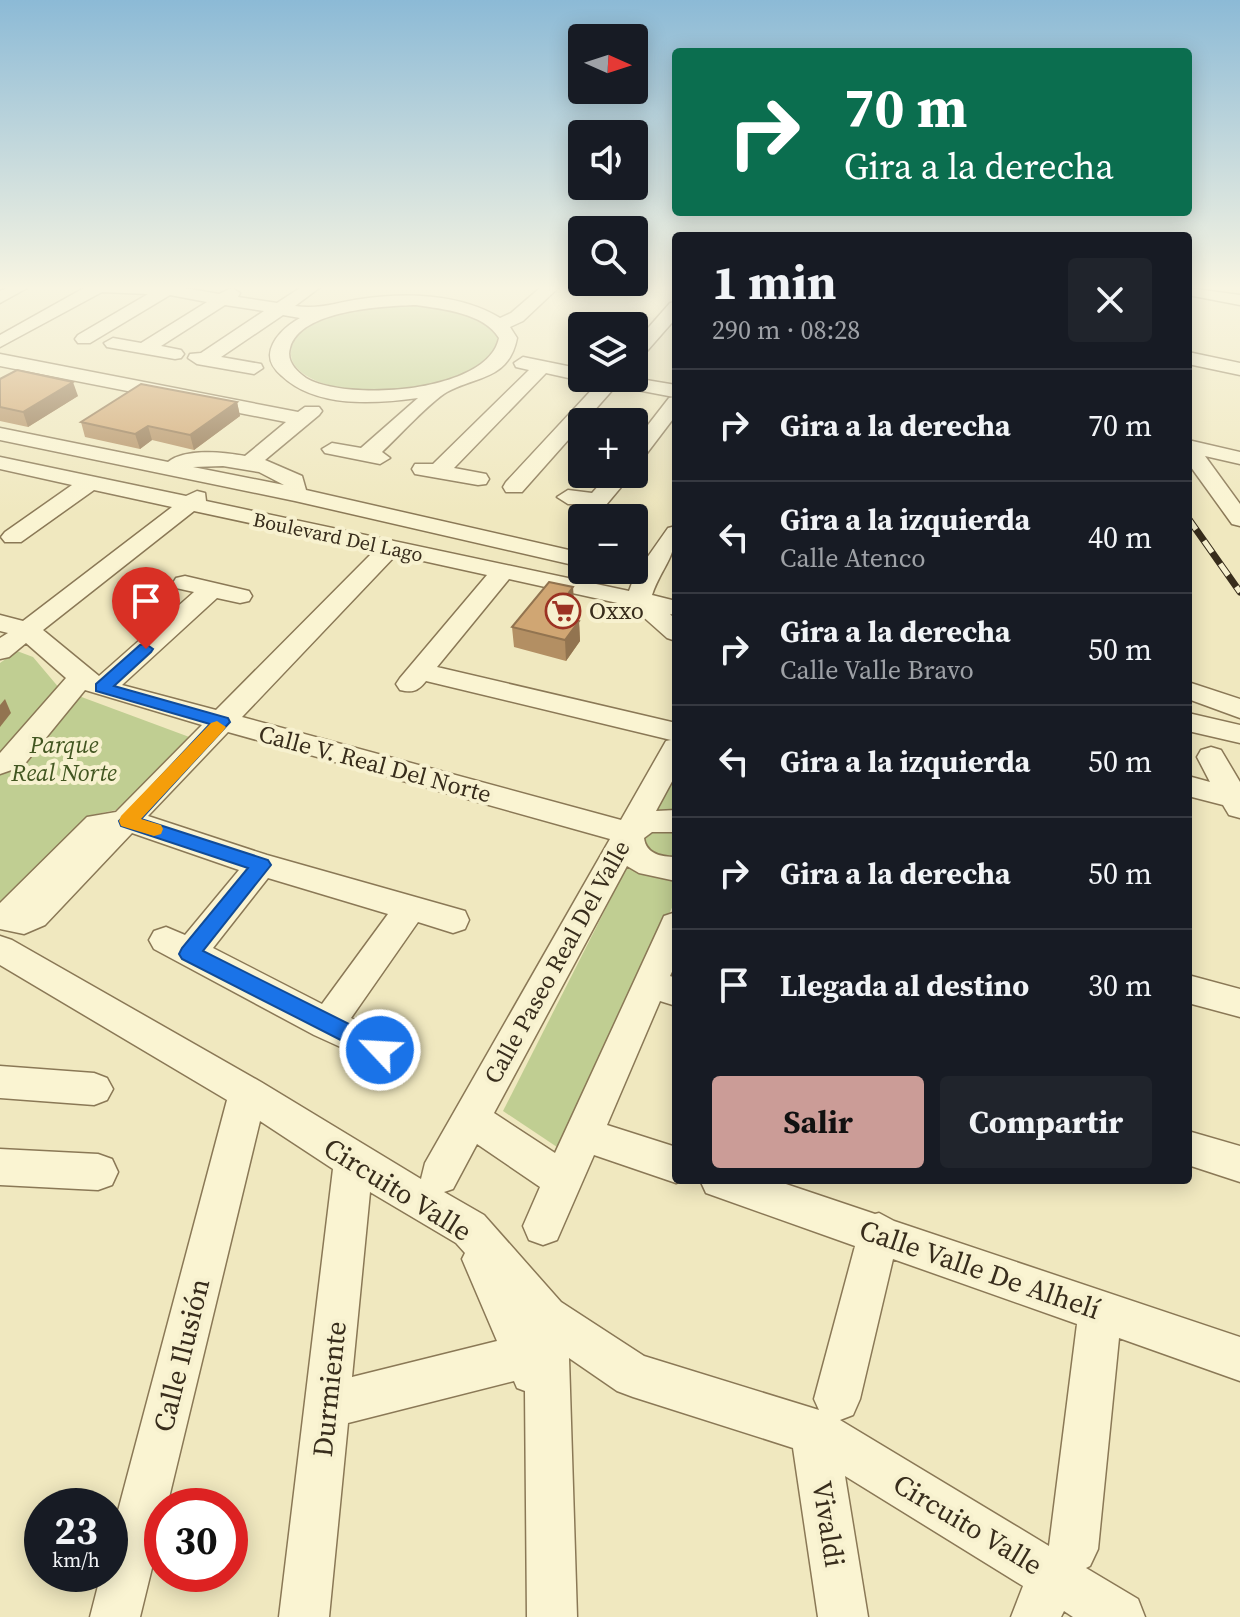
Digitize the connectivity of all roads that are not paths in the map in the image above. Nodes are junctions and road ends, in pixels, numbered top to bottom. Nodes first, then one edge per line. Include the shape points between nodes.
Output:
1 (18, 363) edge
2 (230, 363) edge
3 (282, 363) edge
4 (493, 363) edge
5 (526, 363) edge
6 (1214, 363) edge
7 (542, 367) junction
8 (254, 368) dead end
9 (1240, 369) edge
10 (568, 372) edge
11 (648, 386) edge
12 (439, 389) junction
13 (672, 390) edge
14 (596, 392) edge
15 (336, 393) junction
16 (672, 407) edge
17 (302, 419) junction
18 (0, 434) edge
19 (648, 439) edge
20 (332, 449) dead end
21 (1192, 450) edge
22 (1192, 451) edge
23 (1192, 453) edge
24 (1240, 458) edge
25 (250, 462) junction
26 (1, 464) edge
27 (156, 467) junction
28 (1240, 467) edge
29 (223, 481) junction
30 (91, 482) junction
31 (609, 488) edge
32 (295, 494) junction
33 (568, 497) dead end
34 (185, 505) junction
35 (1240, 519) edge
36 (672, 537) edge
37 (16, 538) edge
38 (390, 548) junction
39 (568, 557) edge
40 (648, 561) edge
41 (503, 571) junction
42 (648, 574) edge
43 (672, 579) edge
44 (185, 583) dead end
45 (637, 584) edge
46 (211, 590) junction
47 (240, 596) dead end
48 (638, 599) junction
49 (672, 607) edge
50 (13, 626) edge
51 (672, 629) edge
52 (0, 651) edge
53 (92, 682) junction
54 (1192, 691) edge
55 (1240, 709) edge
56 (222, 722) junction
57 (1192, 723) edge
58 (672, 731) edge
59 (1240, 734) edge
60 (672, 755) edge
61 (1211, 757) dead end
62 (0, 764) edge
63 (1192, 787) edge
64 (1237, 803) edge
65 (672, 821) edge
66 (628, 833) junction
67 (261, 865) junction
68 (672, 868) edge
69 (410, 908) junction
70 (453, 920) dead end
71 (672, 943) edge
72 (0, 949) edge
73 (662, 988) edge
74 (1192, 990) edge
75 (1240, 1003) edge
76 (327, 1025) junction
77 (380, 1050) dead end
78 (0, 1082) edge
79 (94, 1089) dead end
80 (248, 1093) junction
81 (471, 1119) junction
82 (585, 1135) junction
83 (1192, 1149) edge
84 (353, 1161) junction
85 (672, 1164) edge
86 (1240, 1164) edge
87 (0, 1167) edge
88 (98, 1172) dead end
89 (439, 1176) dead end
90 (564, 1181) junction
91 (732, 1184) edge
92 (543, 1226) dead end
93 (470, 1229) junction
94 (879, 1232) junction
95 (1100, 1310) junction
96 (546, 1317) junction
97 (526, 1356) junction
98 (1240, 1359) edge
99 (547, 1403) junction
100 (327, 1406) junction
101 (826, 1415) junction
102 (1054, 1580) edge
103 (115, 1617) edge
104 (304, 1617) edge
105 (552, 1617) edge
106 (843, 1617) edge
107 (1120, 1617) edge

1 - 17 street
2 - 8 street
3 - 15 street via 295,378
4 - 12 street via 471,379
5 - 7 street
6 - 9 street
7 - 10 street
7 - 14 street via 429,470 504,485
11 - 13 street
12 - 15 street via 392,396
12 - 20 street via 373,457
15 - 17 street
16 - 19 street
17 - 25 street
18 - 27 street, Boulevard Del Lago
21 - 24 street
22 - 28 street
23 - 35 street
25 - 27 street via 195,459
25 - 32 street via 294,481
26 - 30 street, Boulevard Del Lago
27 - 29 street, Boulevard Del Lago
29 - 32 street, Boulevard Del Lago
29 - 34 street
30 - 34 street, Boulevard Del Lago
30 - 37 street
31 - 33 street via 598,500
32 - 39 street, Boulevard Del Lago
34 - 38 street, Boulevard Del Lago
34 - 50 street
36 - 40 street
38 - 41 street, Boulevard Del Lago
38 - 56 street
41 - 48 street, Boulevard Del Lago
41 - 58 street via 414,678
42 - 43 street
44 - 46 street
45 - 48 street
46 - 47 street
46 - 53 street
48 - 49 street, Boulevard Del Lago
48 - 51 street
50 - 52 street
50 - 53 street, Calle V. Real Del Norte
53 - 56 street, Calle V. Real Del Norte
53 - 62 street via 13,759
54 - 55 street
56 - 66 street, Calle V. Real Del Norte
56 - 67 street via 128,821
57 - 59 street
60 - 66 street, Calle Paseo Real Del Valle
61 - 64 street
63 - 64 street
65 - 66 street via 646,822
66 - 68 street via 635,855 647,864
66 - 81 street, Calle Paseo Real Del Valle
67 - 69 street
67 - 76 street via 178,947
69 - 70 street
69 - 76 street
71 - 73 street
72 - 80 street, Circuito Valle
73 - 82 street
74 - 75 street
76 - 77 street
78 - 79 street
80 - 84 street, Circuito Valle
80 - 103 street, Calle Ilusión
81 - 89 street, Calle Paseo Real Del Valle
81 - 90 street
82 - 85 street
82 - 90 street
83 - 86 street
84 - 93 street, Circuito Valle
84 - 100 street, Durmiente
87 - 88 street
90 - 92 street
91 - 94 street, Calle Valle De Alhelí
93 - 96 street, Circuito Valle
93 - 97 street
94 - 95 street, Calle Valle De Alhelí
94 - 101 street
95 - 98 street, Calle Valle De Alhelí
95 - 102 street
96 - 99 street
96 - 101 street, Circuito Valle via 633,1375
97 - 99 street
97 - 100 street
99 - 105 street
100 - 104 street, Durmiente
101 - 102 street, Circuito Valle
101 - 106 street, Vivaldi
102 - 107 street, Circuito Valle

